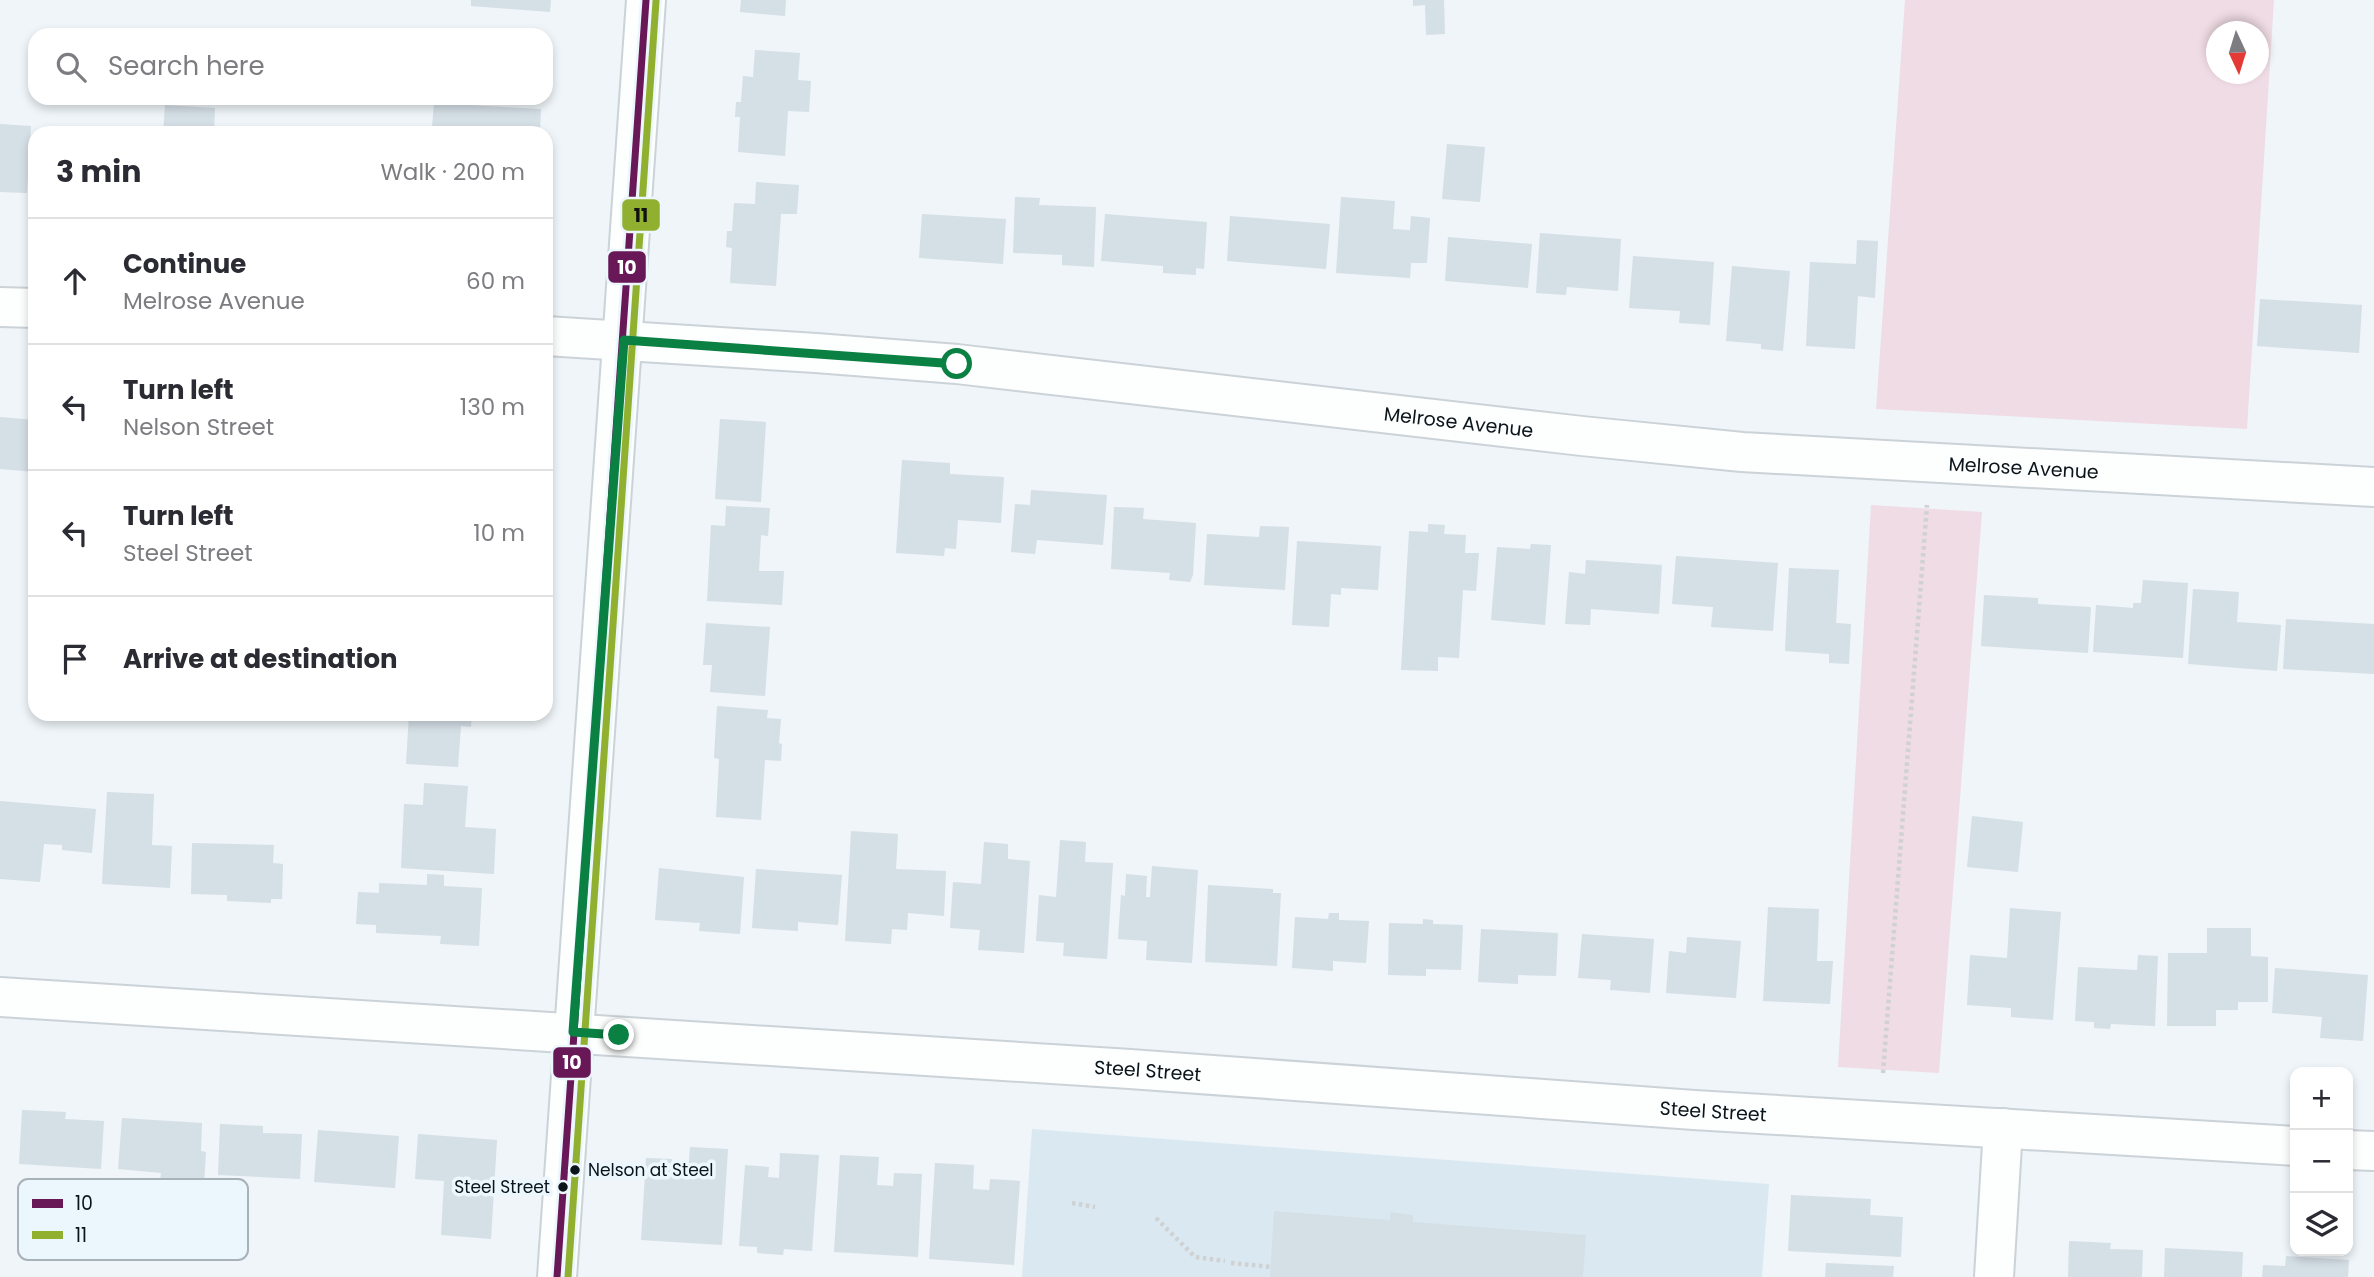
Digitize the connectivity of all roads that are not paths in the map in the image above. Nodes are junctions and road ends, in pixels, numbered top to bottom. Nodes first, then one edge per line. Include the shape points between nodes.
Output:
1 (646, 0) edge
2 (0, 307) edge
3 (28, 309) edge
4 (553, 336) edge
5 (624, 340) junction
6 (2374, 487) edge
7 (0, 997) edge
8 (573, 1032) junction
9 (2003, 1128) junction
10 (2290, 1146) edge
11 (2353, 1150) edge
12 (2374, 1151) edge
13 (557, 1277) edge
14 (1994, 1277) edge

1 - 5 street
2 - 3 street
4 - 5 street, Melrose Avenue
5 - 6 street, Melrose Avenue via 957,364 1742,452
5 - 8 street
7 - 8 street, Steel Street
8 - 9 street, Steel Street
8 - 13 street
9 - 10 street, Steel Street
9 - 14 street
11 - 12 street

